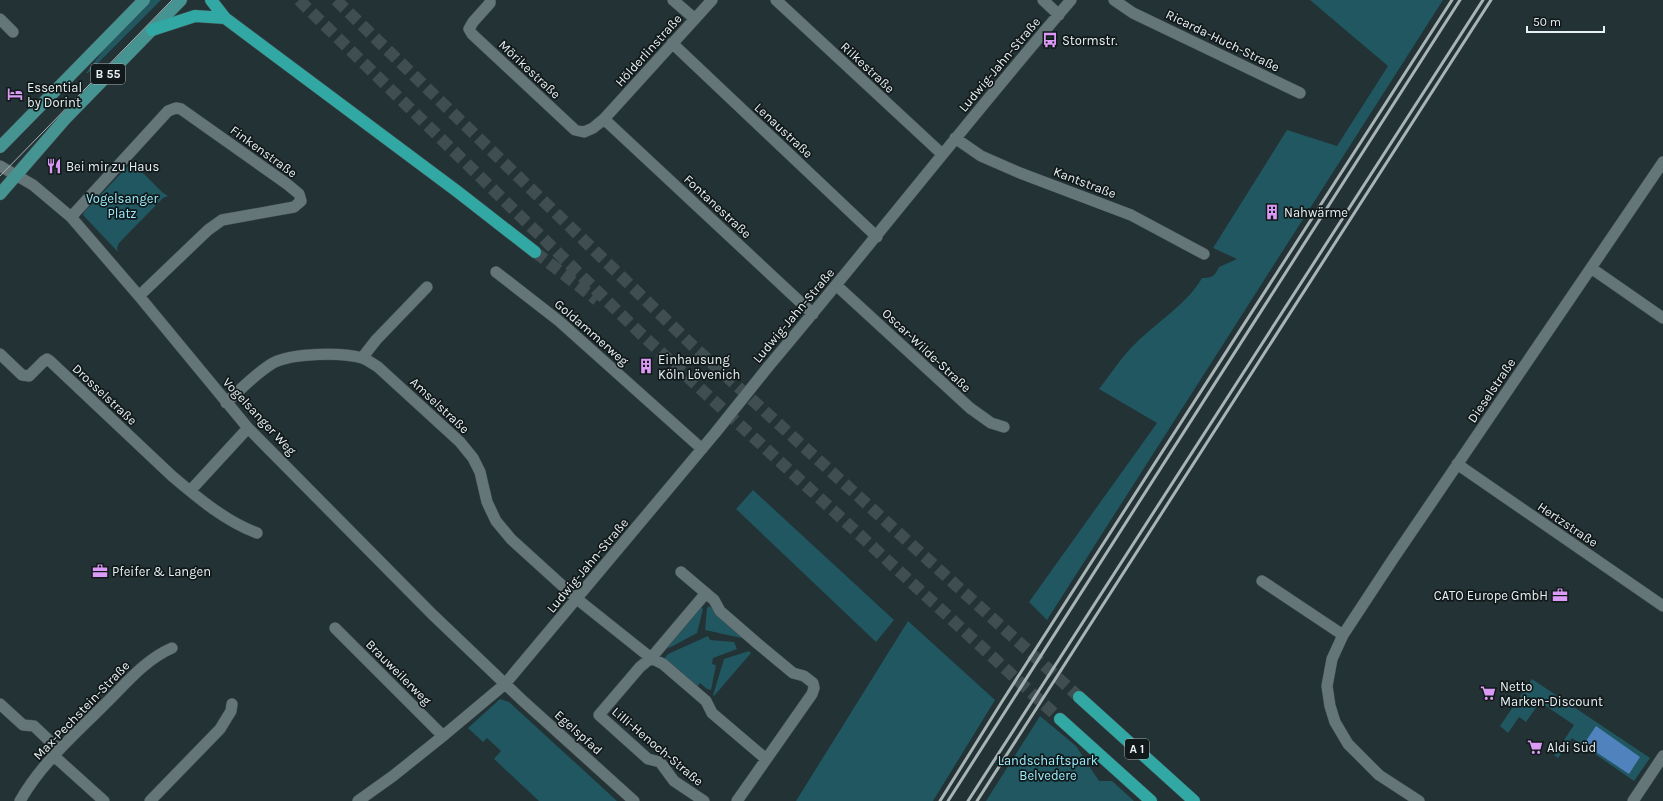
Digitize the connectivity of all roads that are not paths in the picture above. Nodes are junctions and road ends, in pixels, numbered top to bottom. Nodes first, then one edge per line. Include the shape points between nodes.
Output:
1 (144, 0) edge
2 (181, 0) edge
3 (211, 0) edge
4 (490, 0) edge
5 (674, 0) edge
6 (712, 0) edge
7 (776, 0) edge
8 (1042, 0) edge
9 (1071, 0) edge
10 (1114, 0) edge
11 (1058, 15) junction
12 (225, 18) junction
13 (0, 19) edge
14 (694, 19) junction
15 (152, 30) junction
16 (13, 32) dead end
17 (672, 43) junction
18 (1300, 93) dead end
19 (604, 119) junction
20 (955, 138) junction
21 (0, 147) edge
22 (942, 154) junction
23 (1663, 162) edge
24 (0, 166) edge
25 (17, 175) junction
26 (0, 194) edge
27 (71, 217) junction
28 (877, 237) junction
29 (535, 252) tunnel mouth
30 (1204, 254) dead end
31 (1591, 268) junction
32 (496, 272) dead end
33 (836, 285) junction
34 (427, 287) dead end
35 (139, 296) junction
36 (814, 314) junction
37 (1663, 318) edge
38 (0, 354) edge
39 (362, 358) junction
40 (226, 403) junction
41 (1004, 427) dead end
42 (248, 428) junction
43 (702, 449) junction
44 (1457, 464) junction
45 (190, 491) junction
46 (257, 534) dead end
47 (681, 572) dead end
48 (1262, 581) dead end
49 (706, 593) junction
50 (577, 599) junction
51 (1663, 606) edge
52 (335, 628) dead end
53 (1343, 635) junction
54 (172, 648) dead end
55 (651, 658) junction
56 (505, 684) junction
57 (1079, 697) tunnel mouth
58 (0, 704) edge
59 (232, 704) dead end
60 (1060, 719) tunnel mouth
61 (443, 736) junction
62 (57, 753) junction
63 (1663, 756) edge
64 (766, 758) junction
65 (365, 799) edge
66 (20, 801) edge
67 (104, 801) edge
68 (150, 801) edge
69 (634, 801) edge
70 (704, 801) edge
71 (737, 801) edge
72 (1151, 801) edge
73 (1194, 801) edge
74 (1419, 801) edge
75 (1633, 801) edge

1 - 21 main road, B 55
2 - 15 main road, B 55
3 - 12 highway
4 - 19 street, Mörikestraße via 490,4 469,29 472,34 575,130 588,131
5 - 14 street
6 - 14 street, Hölderlinstraße
7 - 22 street, Rilkestraße
8 - 11 street
9 - 11 street, Ludwig-Jahn-Straße
10 - 18 street, Ricarda-Huch-Straße via 1133,13
11 - 20 street, Ludwig-Jahn-Straße
12 - 15 highway via 195,16
12 - 29 highway
13 - 16 street
14 - 17 street, Hölderlinstraße
15 - 25 main road, B 55 via 65,119
17 - 19 street, Hölderlinstraße
17 - 28 street, Lenaustraße
19 - 36 street, Fontanestraße
20 - 22 street, Ludwig-Jahn-Straße
20 - 30 street, Kantstraße via 981,156 1131,216
22 - 28 street, Ludwig-Jahn-Straße
23 - 31 street, Dieselstraße
24 - 25 street, Vogelsanger Weg
25 - 26 main road, B 55
25 - 27 street, Vogelsanger Weg via 45,194
27 - 35 street, Vogelsanger Weg
27 - 35 street, Finkenstraße via 168,111 176,108 181,109 299,194 301,201 294,207 222,220 208,230
28 - 33 street, Ludwig-Jahn-Straße
31 - 37 street
31 - 44 street, Dieselstraße
32 - 43 street, Goldammerweg via 546,309
33 - 36 street, Ludwig-Jahn-Straße
33 - 41 street, Oscar-Wilde-Straße via 970,408 991,423
34 - 39 street
35 - 40 street, Vogelsanger Weg
36 - 43 street, Ludwig-Jahn-Straße, bridge
38 - 45 street, Drosselstraße via 26,377 47,359 50,361
39 - 40 street, Amselstraße via 322,354 298,356 274,363 250,380
39 - 50 street, Amselstraße via 390,377 460,442 480,472 487,502 496,521 524,552
40 - 42 street, Vogelsanger Weg
42 - 45 street
42 - 56 street, Vogelsanger Weg
43 - 50 street, Ludwig-Jahn-Straße
44 - 51 street, Hertzstraße
44 - 53 street, Dieselstraße
45 - 46 street, Drosselstraße via 234,524
47 - 49 street
48 - 53 street
49 - 55 street
49 - 64 street via 714,600 720,611 740,629 793,673 804,676 813,683 812,694
50 - 55 street, Amselstraße
50 - 56 street, Ludwig-Jahn-Straße
52 - 61 street, Brauweilerweg
53 - 74 street, Dieselstraße via 1332,659 1326,686 1335,722 1348,744 1379,775
54 - 62 street, Max-Pechstein-Straße via 148,661
55 - 64 street, Amselstraße via 663,664 706,701 712,713
55 - 70 street, Lilli-Henoch-Straße via 599,715 648,759 660,762 674,781
56 - 61 street
56 - 69 street, Egelspfad
57 - 73 highway, A 1
58 - 62 street via 23,725 34,726
59 - 68 street via 231,711 220,729
60 - 72 highway, A 1
61 - 65 street
62 - 66 street, Max-Pechstein-Straße via 28,786
62 - 67 street
63 - 75 street
64 - 71 street

